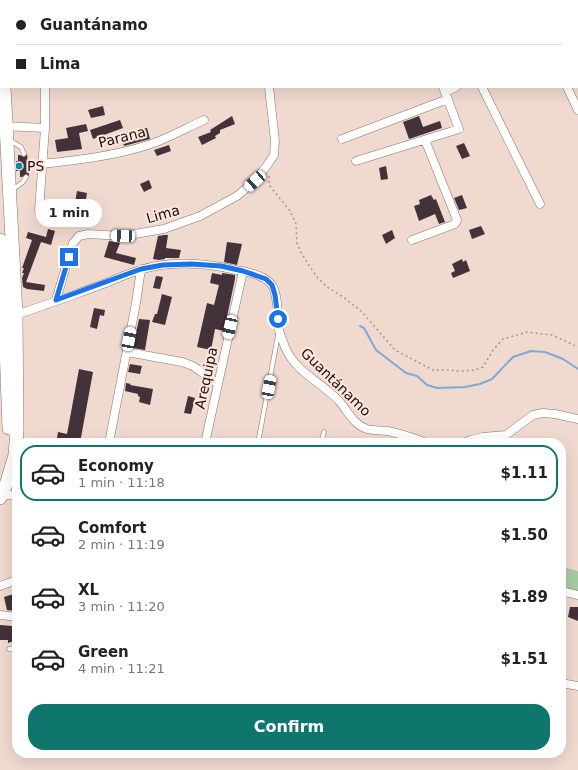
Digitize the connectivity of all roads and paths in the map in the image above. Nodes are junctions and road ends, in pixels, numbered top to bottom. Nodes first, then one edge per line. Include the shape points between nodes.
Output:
1 (4, 88) edge
2 (44, 88) edge
3 (269, 88) edge
4 (454, 88) edge
5 (482, 88) edge
6 (567, 88) edge
7 (445, 93) edge
8 (578, 110) edge
9 (204, 120) dead end
10 (3, 126) edge
11 (45, 128) junction
12 (7, 139) junction
13 (342, 139) dead end
14 (425, 140) junction
15 (24, 154) dead end
16 (356, 161) dead end
17 (42, 164) junction
18 (268, 164) junction
19 (26, 177) dead end
20 (10, 191) junction
21 (540, 204) dead end
22 (38, 210) dead end
23 (0, 240) edge
24 (412, 240) dead end
25 (1, 264) edge
26 (141, 269) junction
27 (243, 271) junction
28 (56, 300) junction
29 (10, 316) junction
30 (279, 331) junction
31 (578, 347) edge
32 (127, 352) junction
33 (218, 384) junction
34 (578, 419) edge
35 (324, 432) dead end
36 (16, 438) edge
37 (110, 438) edge
38 (206, 438) edge
39 (259, 438) edge
40 (322, 438) edge
41 (413, 438) edge
42 (479, 438) edge
43 (12, 465) edge
44 (0, 479) edge
45 (12, 496) edge
46 (1, 497) edge
47 (12, 582) edge
48 (0, 586) edge
49 (566, 592) edge
50 (578, 595) edge
51 (0, 615) edge
52 (12, 616) edge
53 (566, 684) edge
54 (578, 686) edge

1 - 10 main road
2 - 11 street
3 - 18 street, Lima via 275,141 274,155
4 - 7 street
5 - 21 street
6 - 8 street
7 - 13 street
7 - 14 street via 459,129
9 - 17 street, Parana via 150,144 124,152
10 - 11 street
10 - 12 main road
11 - 17 street
12 - 15 lane via 21,147
12 - 20 main road
14 - 16 street
14 - 24 street via 457,220 455,224
17 - 22 street
18 - 28 street, Lima via 255,181 237,196 193,219 144,233 123,236 79,236 73,243
18 - 31 path via 269,185 290,211 296,224 300,251 316,276 361,311 395,350 435,371 460,371 483,367 503,338 527,332 552,335
19 - 20 lane via 24,182
20 - 29 main road
23 - 25 main road
25 - 29 main road
26 - 27 street, Guantánamo via 191,264 221,266
26 - 28 street, Guantánamo
26 - 32 street
27 - 30 street, Guantánamo via 266,279 272,285
27 - 33 street, Arequipa
28 - 29 street, Guantánamo
29 - 36 main road
29 - 44 main road via 9,431
30 - 39 lane
30 - 41 street, Guantánamo via 286,349 296,364 306,375 339,400 356,423 367,429 389,431
32 - 33 street via 182,362 193,366
32 - 37 street
33 - 38 street, Arequipa
34 - 42 street via 543,413 534,416 506,435
35 - 40 lane
43 - 46 main road
45 - 46 street
47 - 48 street
49 - 50 street
51 - 52 street
53 - 54 street

